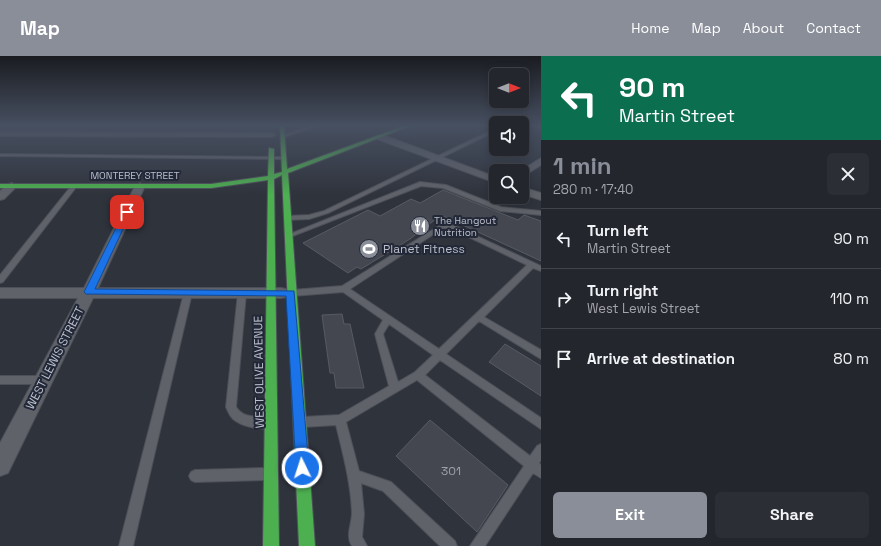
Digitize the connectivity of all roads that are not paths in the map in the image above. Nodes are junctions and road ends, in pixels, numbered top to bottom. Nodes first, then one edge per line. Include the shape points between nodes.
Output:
1 (271, 149) edge
2 (283, 149) edge
3 (348, 149) edge
4 (412, 149) edge
5 (455, 149) edge
6 (0, 156) edge
7 (271, 157) junction
8 (284, 158) junction
9 (437, 158) junction
10 (541, 161) edge
11 (529, 169) edge
12 (285, 172) junction
13 (489, 177) edge
14 (270, 178) junction
15 (0, 186) edge
16 (12, 186) junction
17 (74, 186) junction
18 (140, 186) junction
19 (529, 193) edge
20 (0, 197) edge
21 (541, 197) edge
22 (541, 213) edge
23 (287, 218) junction
24 (288, 236) junction
25 (532, 265) junction
26 (541, 269) edge
27 (0, 280) edge
28 (344, 289) junction
29 (89, 292) junction
30 (0, 293) edge
31 (188, 293) junction
32 (242, 293) junction
33 (270, 293) junction
34 (291, 293) junction
35 (478, 317) junction
36 (388, 319) junction
37 (440, 354) junction
38 (541, 355) edge
39 (418, 375) junction
40 (0, 380) edge
41 (44, 380) junction
42 (394, 389) junction
43 (340, 420) junction
44 (299, 422) junction
45 (272, 423) junction
46 (541, 424) edge
47 (541, 450) edge
48 (0, 465) edge
49 (536, 468) edge
50 (271, 474) junction
51 (354, 475) junction
52 (195, 476) dead end
53 (126, 546) edge
54 (271, 546) edge
55 (308, 546) edge
56 (360, 546) edge
57 (450, 546) edge
58 (477, 546) edge

1 - 7 main road, WEST OLIVE AVENUE
2 - 8 main road
3 - 12 main road, MONTEREY STREET
4 - 9 street
5 - 9 lane
6 - 7 lane
7 - 8 lane
7 - 14 main road, WEST OLIVE AVENUE
8 - 12 main road
9 - 13 street
9 - 23 lane via 326,212 309,217
10 - 11 street
12 - 14 main road, MONTEREY STREET
12 - 23 main road
14 - 18 main road, MONTEREY STREET via 211,186
14 - 33 main road, WEST OLIVE AVENUE
15 - 16 main road, MONTEREY STREET
16 - 17 main road, MONTEREY STREET
16 - 20 street
17 - 18 main road, MONTEREY STREET
17 - 27 lane
18 - 29 street, WEST LEWIS STREET
19 - 21 street
22 - 24 lane via 500,208 444,186 420,184
23 - 24 main road
24 - 34 main road
25 - 26 lane
25 - 28 lane via 453,227 442,226
25 - 35 lane
28 - 34 lane
28 - 36 lane
29 - 30 street
29 - 31 street
29 - 41 street, WEST LEWIS STREET
31 - 32 street
31 - 53 lane
32 - 33 street
32 - 45 lane via 231,407 233,413 247,421
33 - 34 street
33 - 45 main road, WEST OLIVE AVENUE
34 - 44 main road
35 - 37 lane
35 - 38 lane
36 - 37 lane
36 - 42 lane via 379,334
37 - 39 lane
37 - 46 lane
39 - 42 lane
39 - 49 lane
40 - 41 lane
41 - 48 street, WEST LEWIS STREET
42 - 43 lane
43 - 44 lane
43 - 51 lane
44 - 55 main road
45 - 50 main road, WEST OLIVE AVENUE
47 - 49 lane
49 - 58 lane
50 - 52 lane
50 - 54 main road, WEST OLIVE AVENUE
51 - 56 lane via 358,514 355,539
51 - 57 lane via 387,486

